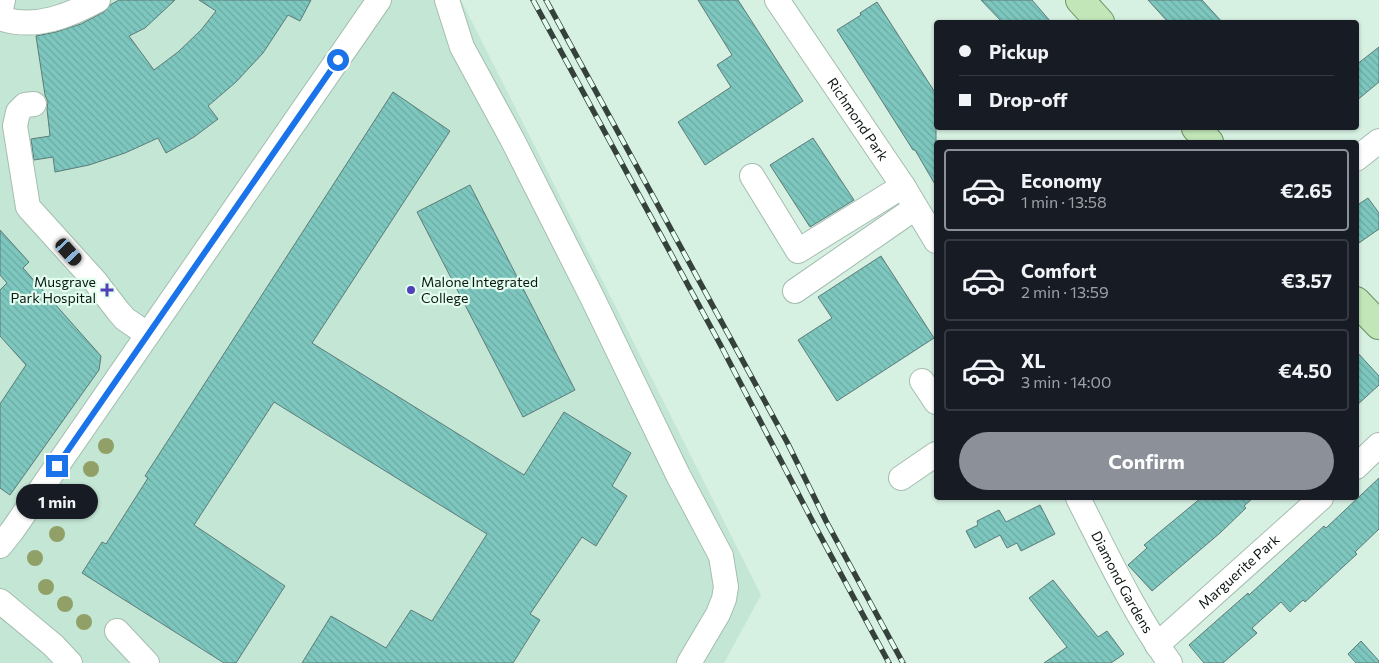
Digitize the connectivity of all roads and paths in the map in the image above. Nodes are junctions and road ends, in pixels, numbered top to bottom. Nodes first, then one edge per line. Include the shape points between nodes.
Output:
1 (3, 0) edge
2 (98, 0) edge
3 (379, 0) edge
4 (447, 0) edge
5 (776, 0) edge
6 (1080, 0) edge
7 (1098, 20) edge
8 (34, 104) dead end
9 (1198, 130) edge
10 (1208, 140) edge
11 (1379, 141) edge
12 (1359, 157) edge
13 (752, 176) dead end
14 (903, 186) junction
15 (915, 208) junction
16 (934, 238) edge
17 (795, 291) dead end
18 (1359, 304) edge
19 (1379, 325) edge
20 (147, 334) junction
21 (922, 381) dead end
22 (934, 399) edge
23 (1379, 446) edge
24 (934, 455) edge
25 (1359, 464) edge
26 (901, 478) dead end
27 (1079, 500) edge
28 (1319, 500) edge
29 (0, 546) edge
30 (0, 601) edge
31 (117, 630) dead end
32 (1164, 654) edge
33 (70, 663) edge
34 (147, 663) edge
35 (689, 663) edge

1 - 2 street via 0,9 3,18 36,24 65,16
3 - 20 street
4 - 35 street via 462,46 721,556 726,587 724,599
5 - 14 street, Richmond Park
6 - 7 main road
8 - 20 street via 25,105 18,112 15,126 28,207 95,281 133,308
9 - 10 main road
11 - 12 street
13 - 14 street via 798,251
14 - 15 street, Richmond Park
15 - 16 street, Richmond Park
15 - 17 street
18 - 19 main road
20 - 29 street
21 - 22 street
23 - 25 street
24 - 26 street
27 - 32 street, Diamond Gardens
28 - 32 street, Marguerite Park
30 - 33 street
31 - 34 street

